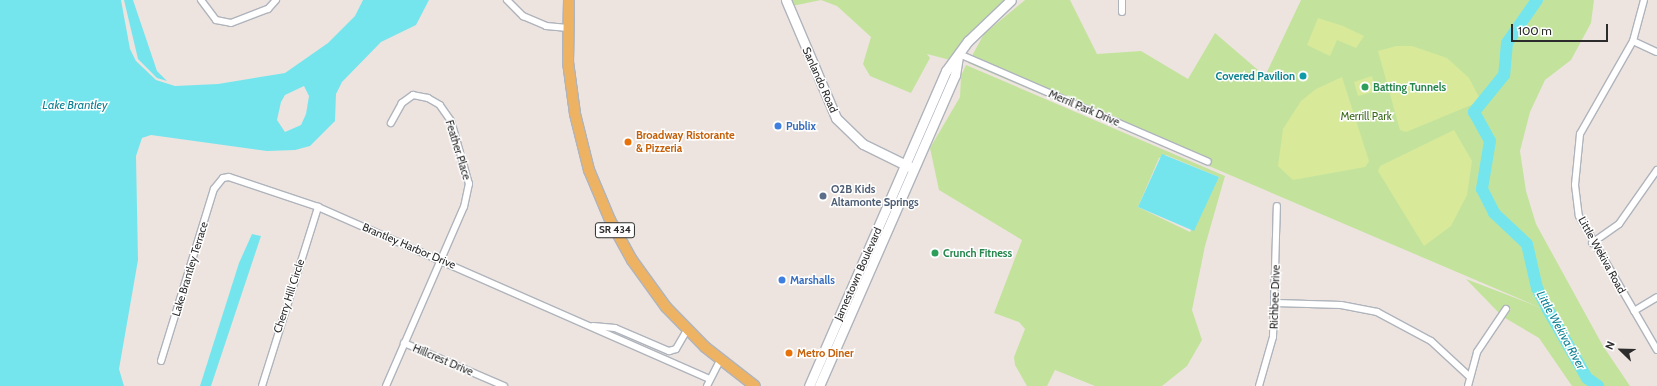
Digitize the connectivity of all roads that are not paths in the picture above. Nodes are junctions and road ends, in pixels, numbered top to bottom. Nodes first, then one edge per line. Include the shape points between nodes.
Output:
1 (201, 0) edge
2 (276, 0) edge
3 (507, 0) edge
4 (569, 0) edge
5 (786, 0) edge
6 (1012, 0) edge
7 (1122, 0) edge
8 (1644, 0) edge
9 (1122, 12) dead end
10 (568, 28) junction
11 (1633, 41) junction
12 (1657, 52) edge
13 (959, 54) junction
14 (391, 123) dead end
15 (1208, 162) dead end
16 (909, 166) junction
17 (1657, 170) edge
18 (223, 178) joint
19 (1277, 206) dead end
20 (318, 207) junction
21 (1592, 243) junction
22 (443, 260) junction
23 (1657, 297) edge
24 (1276, 303) junction
25 (1506, 310) dead end
26 (1634, 311) junction
27 (591, 326) junction
28 (687, 330) junction
29 (404, 344) junction
30 (1657, 350) edge
31 (720, 360) junction
32 (161, 361) dead end
33 (1470, 377) junction
34 (709, 379) junction
35 (262, 386) edge
36 (386, 386) edge
37 (504, 386) edge
38 (707, 386) edge
39 (755, 386) edge
40 (809, 386) edge
41 (819, 386) edge
42 (1259, 386) edge
43 (1468, 386) edge

1 - 2 street via 216,20 231,23 268,9
3 - 10 street via 523,16 546,26
4 - 10 main road, SR 434
5 - 16 street, Sanlando Road via 836,118 863,144
6 - 13 street
7 - 9 street
8 - 11 street, Little Wekiva Road
10 - 28 main road, SR 434 via 574,108 593,182 632,260
11 - 12 street
11 - 21 street, Little Wekiva Road via 1580,134 1575,160 1579,216
13 - 15 street, Merril Park Drive
13 - 16 street, Jamestown Boulevard via 955,75
14 - 22 street, Feather Place via 402,103 413,95 428,98 440,105 451,121 469,184 464,207
16 - 40 street, Jamestown Boulevard
16 - 41 street, Jamestown Boulevard
17 - 21 street via 1619,224
18 - 20 street, Brantley Harbor Drive via 235,178
18 - 32 street, Lake Brantley Terrace via 214,189
19 - 24 street, Richbee Drive
20 - 22 street, Brantley Harbor Drive
20 - 35 street, Cherry Hill Circle
21 - 26 street, Little Wekiva Road
22 - 27 street, Brantley Harbor Drive
22 - 29 street
23 - 26 street
24 - 33 street via 1342,305 1377,312 1425,336
24 - 42 street, Richbee Drive via 1273,337
25 - 33 street via 1477,352
26 - 30 street, Little Wekiva Road
27 - 28 street, Brantley Harbor Drive via 615,328 669,351 676,348
27 - 34 street, Brantley Harbor Drive
28 - 31 main road, SR 434
29 - 36 street
29 - 37 street, Hillcrest Drive
31 - 34 street
31 - 39 main road, SR 434
33 - 43 street
34 - 38 street

